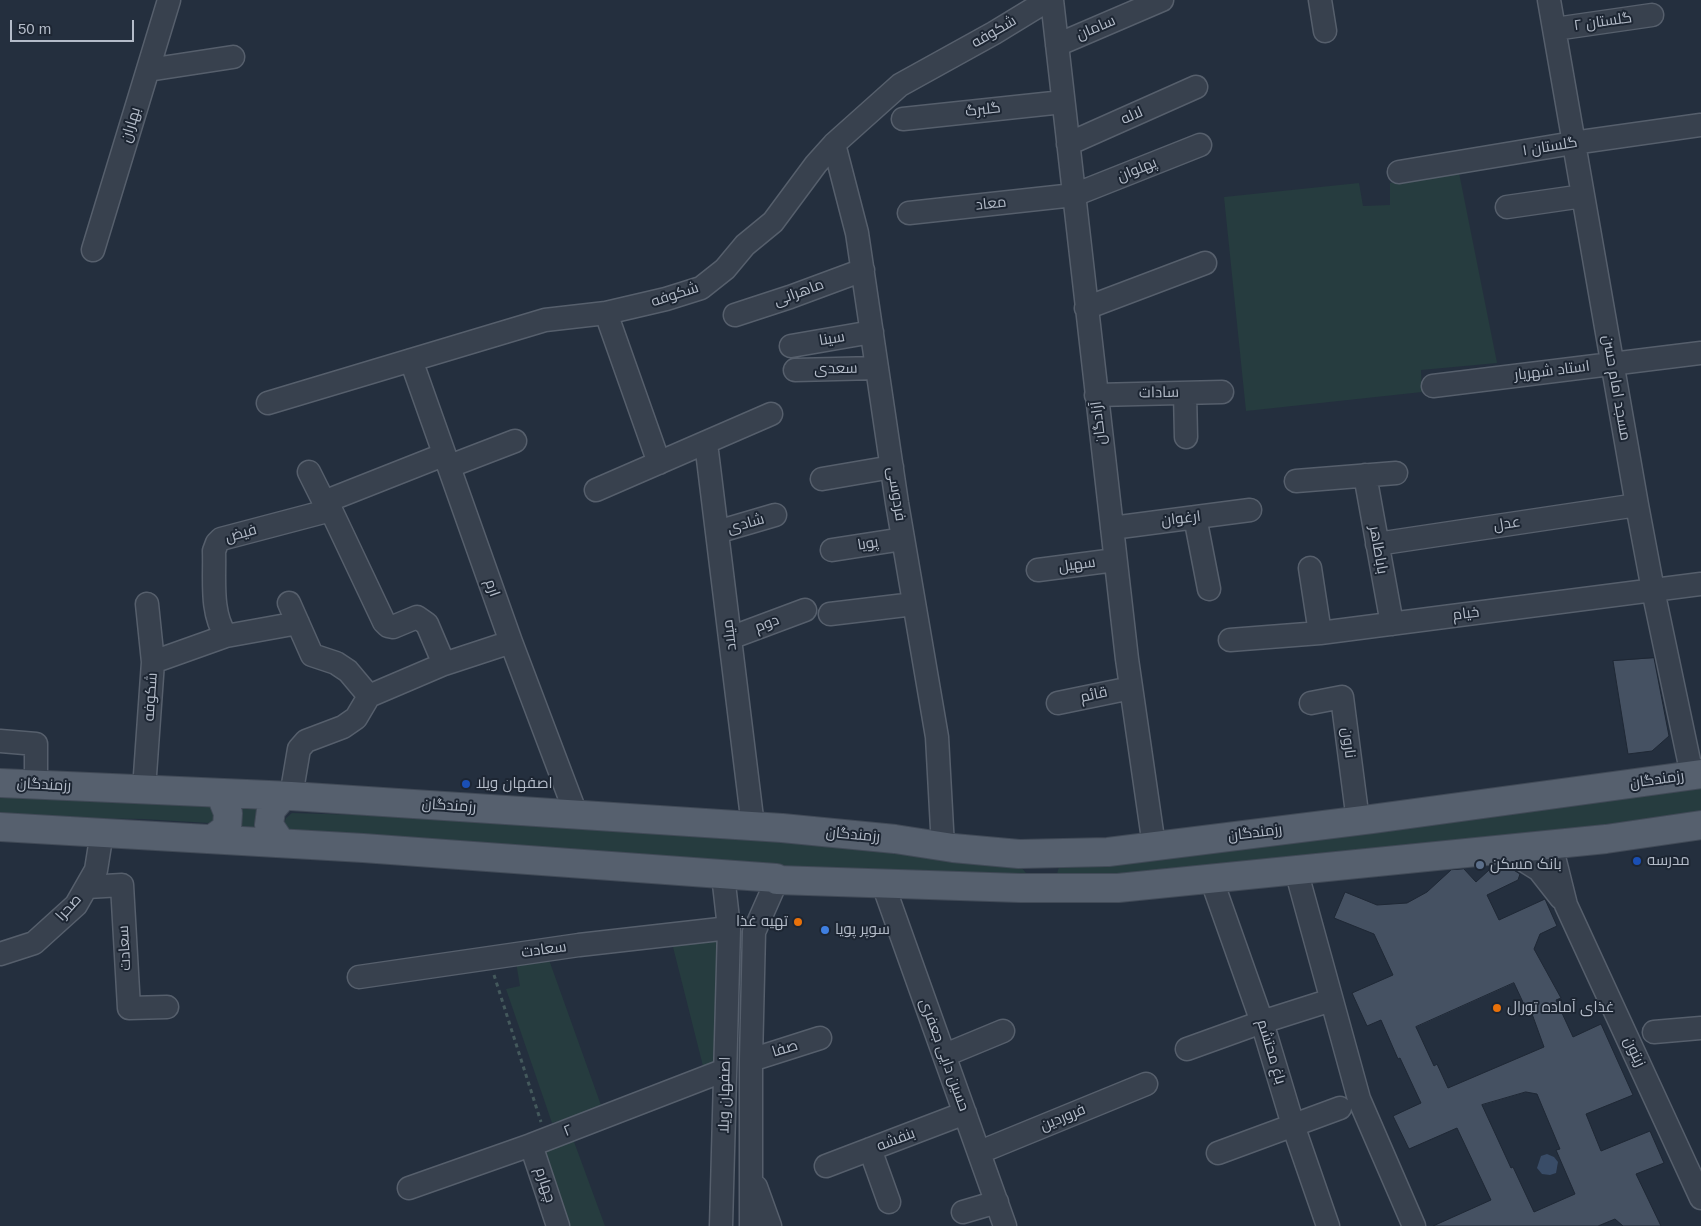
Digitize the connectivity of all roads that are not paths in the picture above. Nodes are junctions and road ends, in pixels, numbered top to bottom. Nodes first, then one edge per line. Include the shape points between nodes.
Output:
1 (1048, 0) edge
2 (1052, 0) edge
3 (1162, 0) edge
4 (1320, 0) edge
5 (1549, 0) edge
6 (172, 1) edge
7 (1652, 15) dead end
8 (1555, 29) junction
9 (1325, 31) dead end
10 (1057, 45) junction
11 (234, 57) dead end
12 (148, 70) junction
13 (1196, 87) dead end
14 (1064, 102) junction
15 (903, 119) dead end
16 (1701, 125) edge
17 (1573, 143) junction
18 (834, 144) junction
19 (1068, 144) junction
20 (1200, 145) dead end
21 (1399, 172) dead end
22 (1074, 196) junction
23 (1583, 196) junction
24 (1506, 207) dead end
25 (909, 213) dead end
26 (93, 250) dead end
27 (1205, 263) dead end
28 (862, 270) junction
29 (1086, 308) junction
30 (606, 314) junction
31 (735, 315) dead end
32 (872, 332) junction
33 (791, 346) dead end
34 (1701, 353) edge
35 (411, 360) junction
36 (1612, 364) junction
37 (877, 368) junction
38 (795, 370) dead end
39 (1433, 386) dead end
40 (1222, 392) dead end
41 (1185, 393) junction
42 (1096, 395) junction
43 (268, 403) dead end
44 (771, 414) dead end
45 (1186, 437) dead end
46 (515, 440) dead end
47 (706, 443) junction
48 (447, 460) junction
49 (659, 463) junction
50 (892, 468) junction
51 (309, 472) dead end
52 (1396, 473) dead end
53 (1365, 476) junction
54 (822, 479) dead end
55 (1296, 481) dead end
56 (596, 490) dead end
57 (1637, 505) junction
58 (327, 506) junction
59 (1250, 510) dead end
60 (775, 515) dead end
61 (1195, 517) junction
62 (1112, 528) junction
63 (717, 532) junction
64 (903, 539) junction
65 (1378, 544) junction
66 (832, 550) dead end
67 (1115, 560) junction
68 (1310, 568) dead end
69 (1038, 570) dead end
70 (1701, 584) edge
71 (1209, 588) dead end
72 (1653, 590) junction
73 (289, 603) dead end
74 (147, 604) dead end
75 (914, 604) junction
76 (805, 610) dead end
77 (830, 614) dead end
78 (298, 624) junction
79 (1392, 624) junction
80 (1320, 633) junction
81 (226, 636) junction
82 (730, 638) junction
83 (1230, 640) dead end
84 (511, 642) junction
85 (153, 662) junction
86 (444, 664) junction
87 (1131, 688) junction
88 (369, 696) junction
89 (1058, 703) dead end
90 (1311, 704) dead end
91 (0, 741) edge
92 (1697, 775) edge
93 (0, 783) edge
94 (36, 784) junction
95 (144, 789) junction
96 (220, 793) junction
97 (287, 796) junction
98 (576, 814) junction
99 (1358, 821) junction
100 (1701, 825) edge
101 (753, 826) junction
102 (0, 827) edge
103 (102, 832) junction
104 (212, 839) junction
105 (281, 843) junction
106 (1551, 845) junction
107 (943, 846) junction
108 (1154, 846) junction
109 (1506, 850) junction
110 (1296, 870) junction
111 (723, 875) junction
112 (1211, 878) junction
113 (777, 880) junction
114 (882, 884) junction
115 (87, 887) junction
116 (1566, 905) junction
117 (729, 928) junction
118 (0, 954) edge
119 (359, 978) dead end
120 (1325, 1002) dead end
121 (167, 1007) dead end
122 (1262, 1022) junction
123 (1701, 1028) edge
124 (1004, 1031) dead end
125 (1654, 1032) dead end
126 (820, 1038) dead end
127 (1187, 1049) dead end
128 (945, 1055) junction
129 (751, 1060) junction
130 (725, 1070) junction
131 (1146, 1084) dead end
132 (1340, 1108) dead end
133 (965, 1113) junction
134 (1294, 1126) junction
135 (539, 1142) junction
136 (870, 1149) junction
137 (980, 1152) junction
138 (1218, 1153) dead end
139 (826, 1166) dead end
140 (751, 1171) junction
141 (409, 1188) dead end
142 (1701, 1198) edge
143 (889, 1202) dead end
144 (997, 1202) junction
145 (963, 1212) dead end
146 (558, 1226) edge
147 (721, 1226) edge
148 (750, 1226) edge
149 (770, 1226) edge
150 (1005, 1226) edge
151 (1328, 1226) edge
152 (1414, 1226) edge

1 - 18 street, شکوفه via 900,85
2 - 10 street, آزادگان
3 - 10 street, سامان
4 - 9 street
5 - 8 street, مسجد امام حسن
6 - 12 street, بهاران
7 - 8 street, گلستان ۲
8 - 17 street, مسجد امام حسن
10 - 14 street, آزادگان
11 - 12 street
12 - 26 street, بهاران
13 - 19 street, لاله
14 - 15 street, گلبرگ
14 - 19 street, آزادگان
16 - 17 street, گلستان ۱
17 - 21 street, گلستان ۱
17 - 23 street, مسجد امام حسن
18 - 28 street, فردوسی via 857,233
18 - 30 street, شکوفه via 773,222 701,288
19 - 22 street, آزادگان
20 - 22 street, پهلوان
22 - 25 street, معاد
22 - 29 street, آزادگان
23 - 24 street
23 - 36 street, مسجد امام حسن
27 - 29 street
28 - 31 street, ماهرانی
28 - 32 street, فردوسی
29 - 42 street, آزادگان
30 - 35 street, شکوفه via 545,320
30 - 49 street
32 - 33 street, سینا
32 - 37 street, فردوسی
34 - 36 street, استاد شهریار
35 - 43 street, شکوفه
35 - 48 street, ارم
36 - 39 street, استاد شهریار
36 - 57 street, مسجد امام حسن
37 - 38 street, سعدی
37 - 50 street, فردوسی
40 - 41 street, سادات
41 - 42 street, سادات
41 - 45 street
42 - 62 street, آزادگان
44 - 47 street
46 - 48 street
47 - 49 street
47 - 63 street, میلاد
48 - 58 street
48 - 84 street, ارم
49 - 56 street
50 - 54 street
50 - 64 street, فردوسی
51 - 58 street
52 - 53 street
53 - 55 street
53 - 65 street, باباطاهر
57 - 65 street, عدل
57 - 72 street, مسجد امام حسن
58 - 81 street, فیض via 221,539 217,543 214,551 215,605 219,625
58 - 86 street via 384,622 394,627 417,617 422,619
59 - 61 street, ارغوان
60 - 63 street, شادی
61 - 62 street, ارغوان
61 - 71 street
62 - 67 street, آزادگان
63 - 82 street, میلاد
64 - 66 street, پویا
64 - 75 street, فردوسی
65 - 79 street, باباطاهر
67 - 69 street, سهیل
67 - 87 street, آزادگان
68 - 80 street
70 - 72 street, خیام
72 - 79 street, خیام
72 - 92 street, مسجد امام حسن
73 - 78 street
74 - 85 street, شکوفه
75 - 77 street
75 - 107 street, فردوسی via 937,737
76 - 82 street, دوم
78 - 81 street
78 - 88 street via 312,655 348,671
79 - 80 street, خیام
80 - 83 street, خیام
81 - 85 street
82 - 101 street, میلاد
84 - 86 street
84 - 98 street, ارم
85 - 95 street, شکوفه
86 - 88 street
87 - 89 street, قائم
87 - 108 street, آزادگان
88 - 97 street via 356,718 343,727 306,741 299,749
90 - 99 street, نارون via 1342,698
91 - 94 street via 36,744
92 - 99 main road, رزمندگان
93 - 94 main road, رزمندگان
94 - 95 main road, رزمندگان
95 - 96 main road, رزمندگان
96 - 97 main road, رزمندگان
96 - 104 main road via 228,813 227,828
97 - 98 main road, رزمندگان
97 - 105 main road via 271,810 269,825
98 - 101 main road, رزمندگان
99 - 108 main road, رزمندگان
100 - 106 main road
101 - 107 main road, رزمندگان
102 - 103 main road
103 - 104 main road
103 - 115 street, صحرا via 96,870
104 - 105 main road
105 - 111 main road
106 - 109 main road
106 - 116 street
107 - 108 main road, رزمندگان via 1019,854 1108,852
109 - 110 main road
109 - 116 street via 1539,870
110 - 112 main road
110 - 152 street via 1359,1099
111 - 113 main road
111 - 117 street, اصفهان ویلا
112 - 114 main road via 1118,888
112 - 122 street, باغ محتشم
113 - 114 main road
113 - 129 street, اصفهان ویلا via 754,932
114 - 128 street, حسین دایی جعفری
115 - 118 street, صحرا via 76,905 34,943
115 - 121 street, سعادت via 122,885 128,1008
116 - 142 street, زیتون
117 - 119 street, سعادت via 579,945
117 - 130 street, اصفهان ویلا
120 - 122 street
122 - 127 street
122 - 134 street, باغ محتشم
123 - 125 street
124 - 128 street
126 - 129 street, صفا
128 - 133 street, حسین دایی جعفری
129 - 140 street, اصفهان ویلا
130 - 135 street, ۲
130 - 147 street, اصفهان ویلا
131 - 137 street, فروردین
132 - 134 street
133 - 136 street, بنفشه
133 - 137 street, حسین دایی جعفری
134 - 138 street
134 - 151 street, باغ محتشم
135 - 141 street, ۲
135 - 146 street, چهارم
136 - 139 street, بنفشه
136 - 143 street
137 - 144 street, حسین دایی جعفری
140 - 148 street, اصفهان ویلا
140 - 149 street
144 - 145 street
144 - 150 street, حسین دایی جعفری

